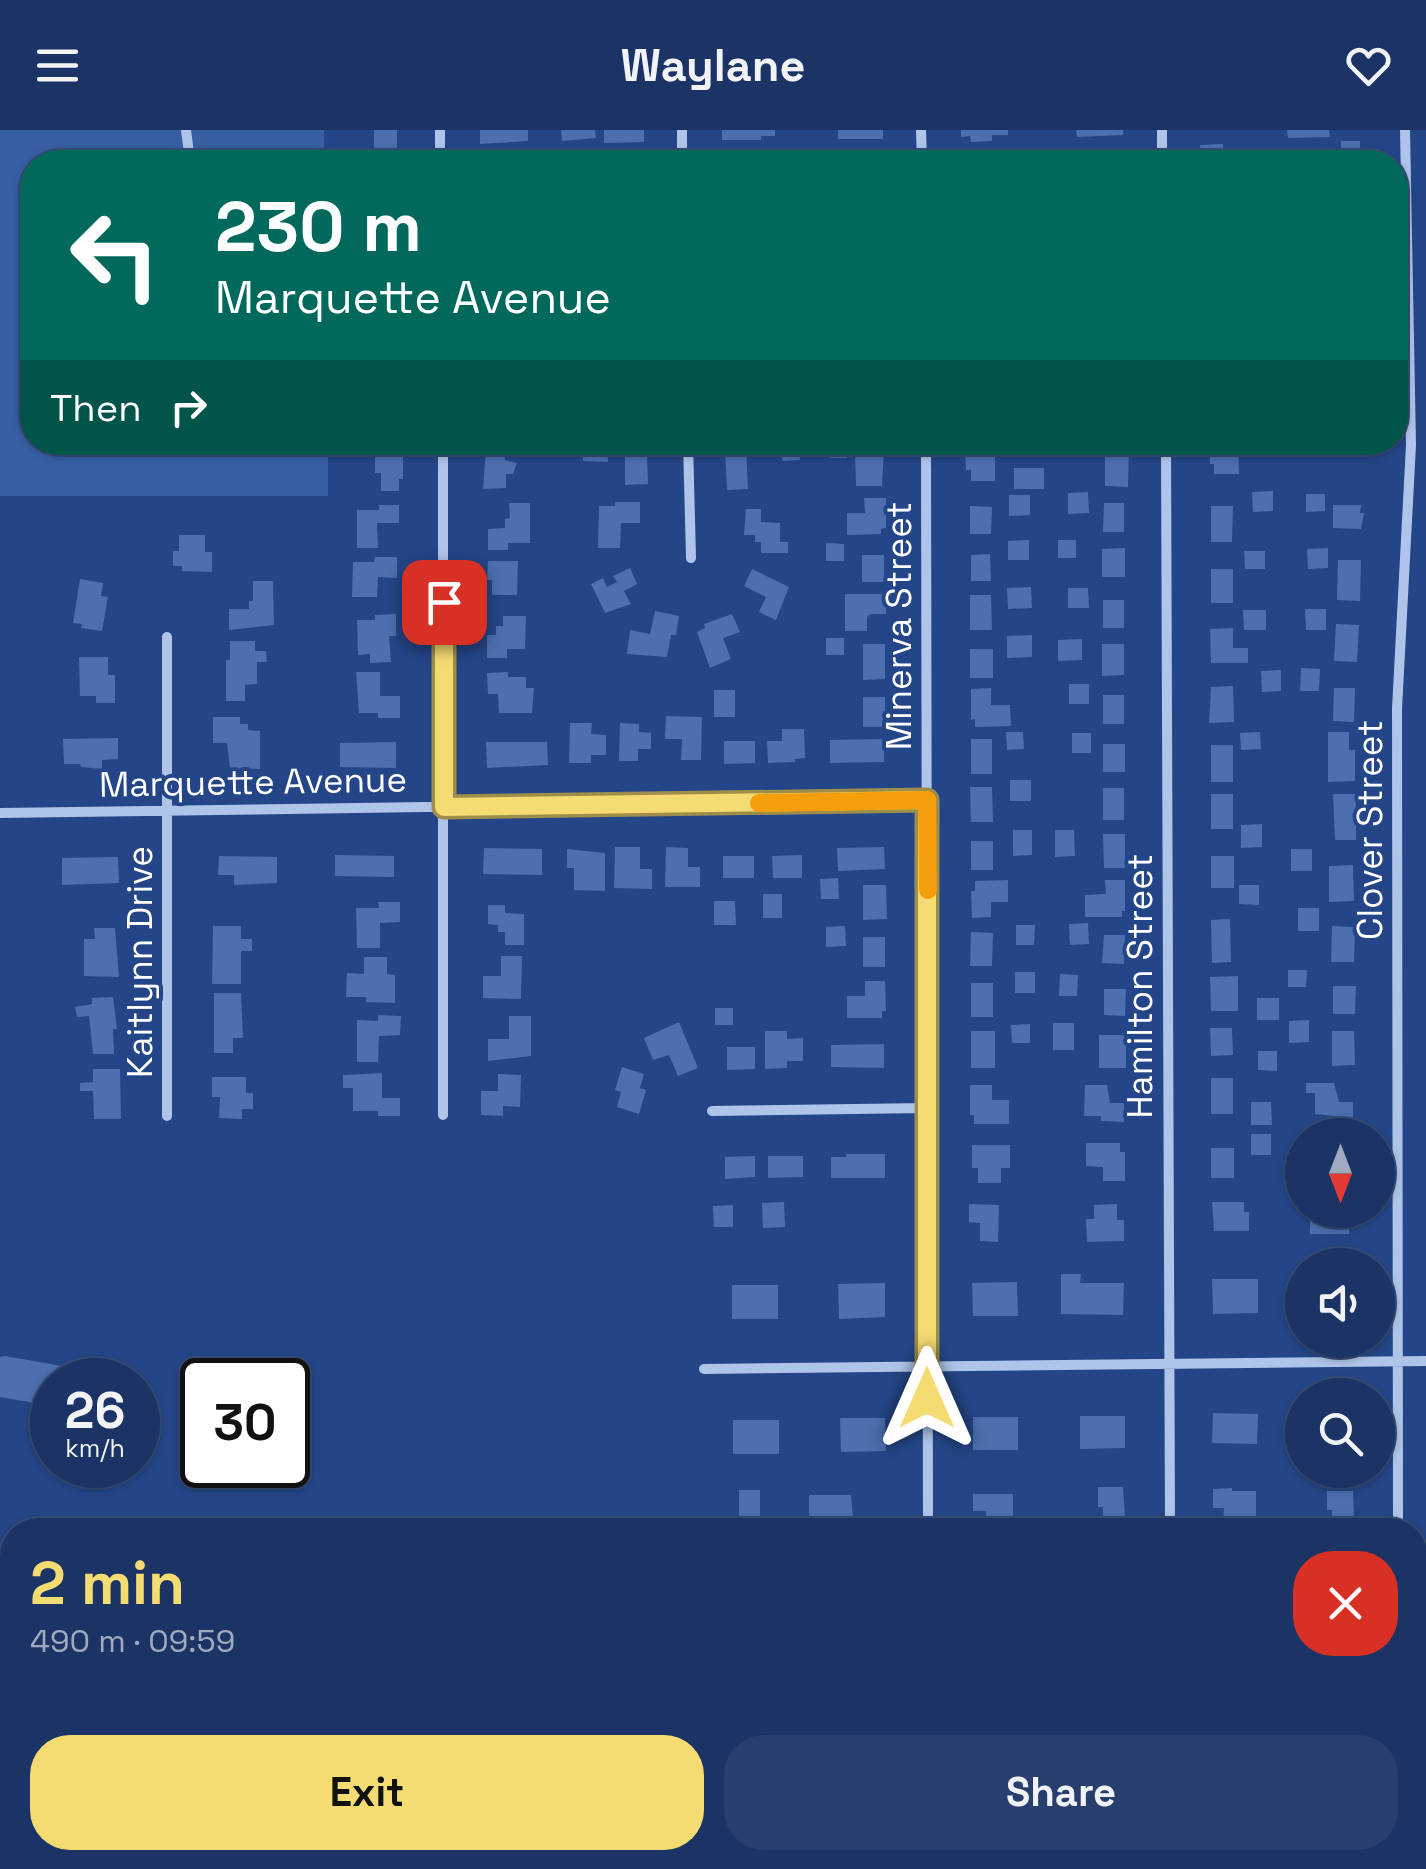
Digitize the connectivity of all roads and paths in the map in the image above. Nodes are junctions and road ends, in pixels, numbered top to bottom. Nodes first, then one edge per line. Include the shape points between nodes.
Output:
1 (1408, 288) edge
2 (442, 455) edge
3 (688, 455) edge
4 (926, 455) edge
5 (1166, 455) edge
6 (690, 558) dead end
7 (167, 636) dead end
8 (927, 800) junction
9 (444, 807) junction
10 (168, 809) junction
11 (0, 813) edge
12 (927, 1108) junction
13 (712, 1110) dead end
14 (443, 1115) dead end
15 (167, 1116) dead end
16 (1426, 1360) edge
17 (1396, 1361) junction
18 (1168, 1363) junction
19 (927, 1366) junction
20 (704, 1369) dead end
21 (928, 1518) edge
22 (1170, 1518) edge
23 (1398, 1518) edge

1 - 17 street, Clover Street via 1411,445 1397,709
2 - 9 street
3 - 6 street
4 - 8 street, Minerva Street
5 - 18 street, Hamilton Street
7 - 10 street, Kaitlynn Drive
8 - 9 street, Marquette Avenue
8 - 12 street, Minerva Street
9 - 10 street, Marquette Avenue
9 - 14 street
10 - 11 street, Marquette Avenue
10 - 15 street, Kaitlynn Drive
12 - 13 street
12 - 19 street, Minerva Street
16 - 17 street
17 - 18 street
17 - 23 street, Clover Street
18 - 19 street
18 - 22 street, Hamilton Street
19 - 20 street
19 - 21 street, Minerva Street

